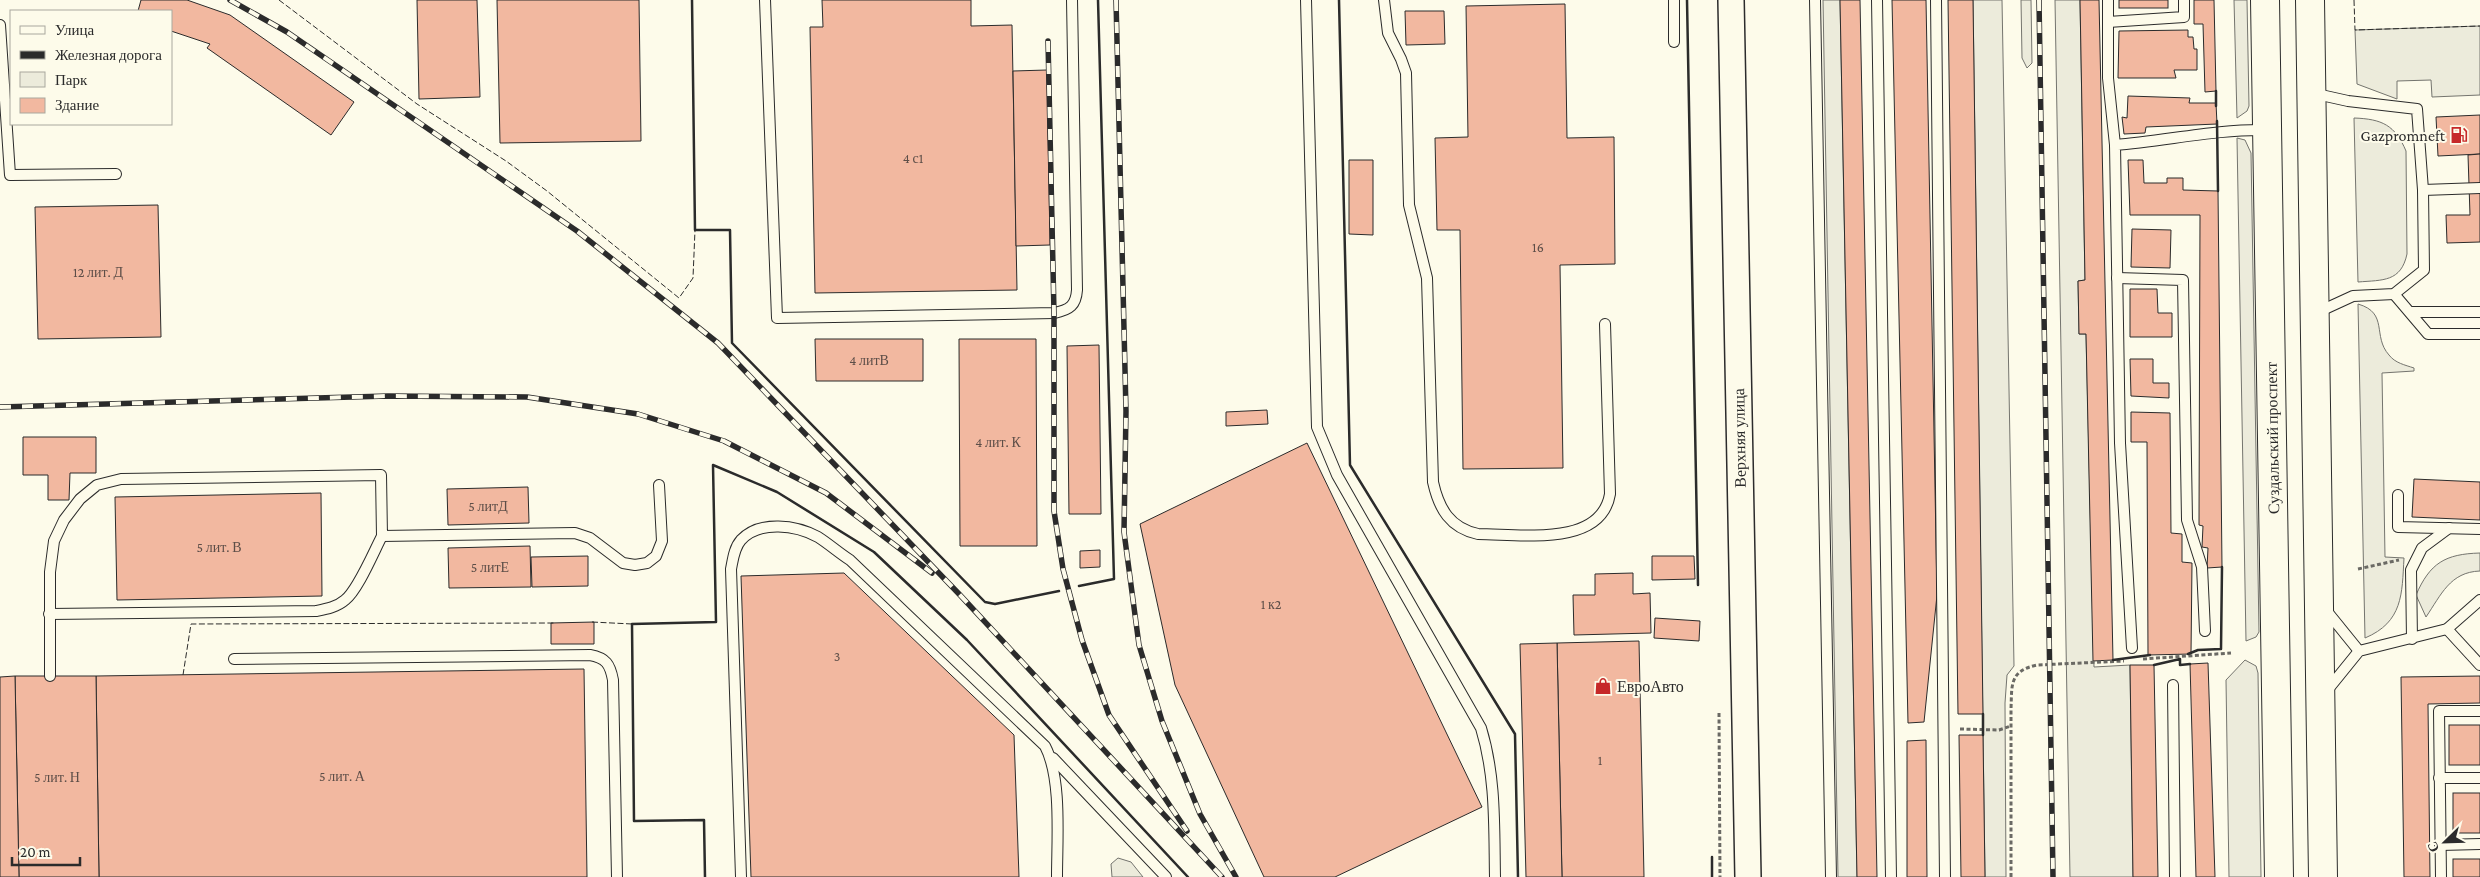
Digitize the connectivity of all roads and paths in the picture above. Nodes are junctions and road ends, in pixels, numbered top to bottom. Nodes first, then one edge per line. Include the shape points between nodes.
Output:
1 (765, 0) edge
2 (1072, 0) edge
3 (1306, 0) edge
4 (1384, 0) edge
5 (1674, 0) edge
6 (1731, 0) edge
7 (1814, 0) edge
8 (1877, 0) edge
9 (1936, 0) edge
10 (2108, 0) edge
11 (2184, 0) edge
12 (2265, 0) edge
13 (2310, 0) edge
14 (2108, 22) junction
15 (0, 25) edge
16 (1674, 42) dead end
17 (2311, 92) junction
18 (2268, 130) junction
19 (2115, 145) junction
20 (116, 174) dead end
21 (2480, 188) edge
22 (2423, 190) junction
23 (2118, 278) junction
24 (2394, 294) junction
25 (2410, 312) junction
26 (2480, 312) edge
27 (2315, 314) junction
28 (1605, 324) dead end
29 (2480, 334) edge
30 (658, 485) dead end
31 (2398, 495) dead end
32 (2449, 528) junction
33 (2480, 529) edge
34 (382, 536) junction
35 (2418, 556) junction
36 (2358, 568) dead end
37 (2480, 600) edge
38 (2319, 602) junction
39 (49, 614) junction
40 (2447, 629) junction
41 (2205, 631) dead end
42 (2412, 639) junction
43 (2132, 648) dead end
44 (2359, 651) junction
45 (2231, 653) dead end
46 (234, 659) dead end
47 (2129, 660) dead end
48 (2137, 660) dead end
49 (2480, 664) edge
50 (50, 676) dead end
51 (2172, 685) dead end
52 (2320, 700) junction
53 (2480, 711) edge
54 (2011, 726) junction
55 (1944, 732) junction
56 (1050, 755) junction
57 (2439, 778) junction
58 (2480, 778) edge
59 (2480, 844) edge
60 (2440, 845) junction
61 (617, 877) edge
62 (741, 877) edge
63 (1058, 877) edge
64 (1166, 877) edge
65 (1495, 877) edge
66 (1748, 877) edge
67 (1831, 877) edge
68 (1891, 877) edge
69 (1945, 877) edge
70 (2011, 877) edge
71 (2175, 877) edge
72 (2279, 877) edge
73 (2323, 877) edge
74 (2441, 877) edge

1 - 2 lane via 777,318 1054,314 1072,307 1078,290
3 - 65 lane via 1317,426 1338,475 1481,728 1493,782
4 - 28 lane via 1388,33 1406,73 1409,206 1427,278 1433,482 1444,512 1453,524 1478,534 1558,534 1589,525 1601,517 1608,506 1610,494
5 - 16 lane
6 - 66 street, Верхняя улица
7 - 67 lane
8 - 68 lane
9 - 55 lane
10 - 14 lane
11 - 14 lane via 2184,17
12 - 18 main road, Суздальский проспект
13 - 17 main road
14 - 19 lane via 2108,78
15 - 20 lane via 10,175
17 - 22 lane via 2348,101 2417,108
17 - 27 main road
18 - 19 lane via 2232,130
18 - 72 main road, Суздальский проспект
19 - 23 lane
21 - 22 lane
22 - 24 lane via 2424,270
23 - 41 lane via 2183,280 2187,520 2202,567
23 - 43 lane via 2120,443
24 - 25 lane
24 - 27 lane via 2353,296
25 - 26 lane
25 - 29 lane via 2428,334
27 - 38 main road
30 - 34 lane via 662,541 656,556 635,565 623,563 590,538 575,533
31 - 32 lane via 2398,527
32 - 33 lane
32 - 35 lane via 2422,548
34 - 39 lane via 346,600 316,611
34 - 39 lane via 381,475 121,479 97,485 80,499 64,520 54,541
35 - 36 path
35 - 42 lane via 2411,570
37 - 40 lane
38 - 44 lane
38 - 52 main road
39 - 50 lane
40 - 42 lane
40 - 49 lane
42 - 44 lane
44 - 52 lane
45 - 48 path
46 - 61 lane via 601,657 607,662 613,680
47 - 54 path via 2110,664 2027,667 2014,676 2012,682
51 - 71 lane
52 - 73 main road
53 - 57 lane via 2439,711
54 - 55 path via 1999,730 1951,729
54 - 70 path
55 - 69 lane
56 - 62 lane via 1045,746 850,560 803,531 785,526 753,531 741,540 731,569
56 - 63 lane via 1055,775
56 - 64 lane
57 - 58 lane
57 - 60 lane
59 - 60 lane
60 - 74 lane

